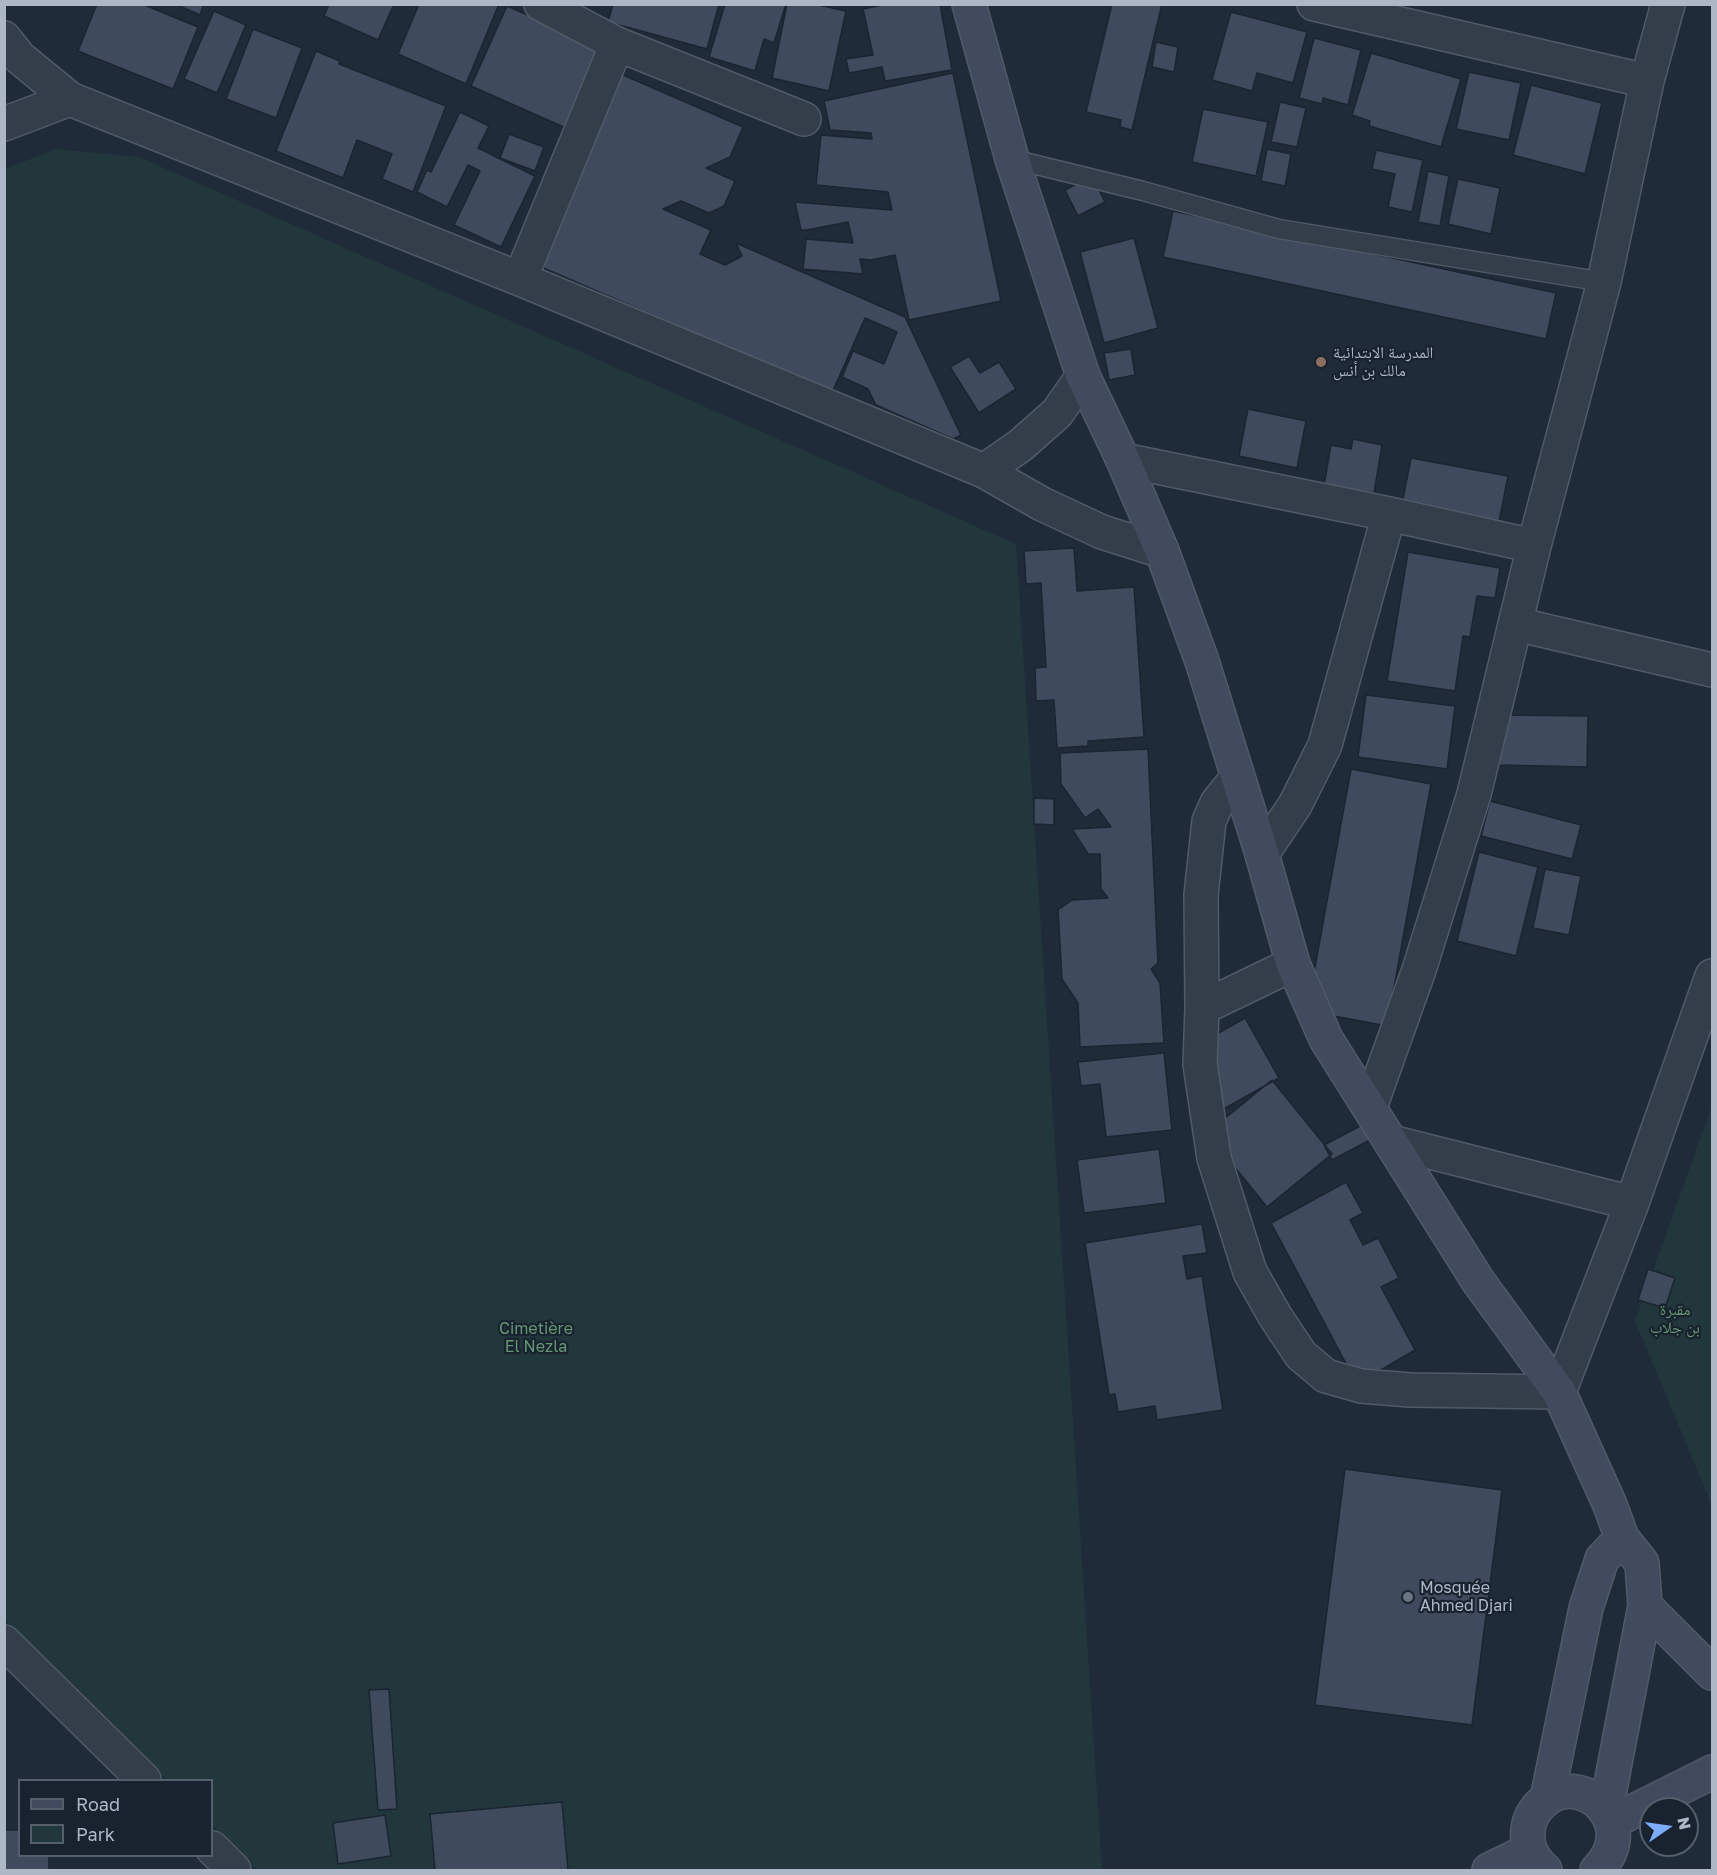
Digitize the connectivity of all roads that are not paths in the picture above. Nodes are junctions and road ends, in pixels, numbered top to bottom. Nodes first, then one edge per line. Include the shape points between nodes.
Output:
1 (541, 4) edge
2 (969, 4) edge
3 (1314, 4) edge
4 (1668, 4) edge
5 (4, 38) edge
6 (617, 44) junction
7 (1647, 81) junction
8 (70, 99) junction
9 (804, 119) dead end
10 (4, 124) edge
11 (1012, 159) junction
12 (520, 279) junction
13 (1605, 282) junction
14 (1083, 376) junction
15 (1123, 460) junction
16 (984, 471) junction
17 (1389, 514) junction
18 (1534, 546) junction
19 (1162, 551) junction
20 (1516, 624) junction
21 (1713, 670) edge
22 (1237, 778) junction
23 (1262, 854) junction
24 (1293, 964) junction
25 (1713, 976) edge
26 (1202, 1008) junction
27 (1370, 1107) junction
28 (1391, 1142) junction
29 (1632, 1203) junction
30 (1559, 1392) junction
31 (1622, 1538) junction
32 (1646, 1606) junction
33 (4, 1642) edge
34 (1713, 1673) edge
35 (1713, 1772) edge
36 (143, 1779) edge
37 (1547, 1799) junction
38 (1609, 1816) junction
39 (213, 1849) edge
40 (1537, 1861) edge
41 (234, 1870) edge
42 (1490, 1870) edge
43 (1597, 1870) edge

1 - 6 street
2 - 11 main road
3 - 7 street
4 - 7 street
5 - 8 street via 20,58
6 - 9 street
6 - 12 street
7 - 13 street
8 - 10 street
8 - 12 street
11 - 13 lane via 1279,229
11 - 14 main road
12 - 16 street
13 - 18 street
14 - 15 main road
14 - 16 street via 1057,413 1021,446
15 - 17 street
15 - 19 main road
16 - 19 street via 1102,532
17 - 18 street
17 - 23 street via 1325,745 1295,805
18 - 20 street
19 - 22 main road via 1202,661
20 - 21 street
20 - 27 street via 1474,794 1419,970
22 - 23 main road
22 - 26 street via 1217,803 1209,822 1201,894
23 - 24 main road
24 - 26 street
24 - 27 main road via 1326,1039
25 - 29 street
26 - 30 street via 1200,1064 1214,1158 1250,1272 1301,1355 1326,1376 1361,1386
27 - 28 main road
28 - 29 street
28 - 30 main road via 1478,1281
29 - 30 street
30 - 31 main road
31 - 32 main road via 1642,1563
31 - 37 main road via 1602,1559 1586,1608
32 - 34 main road
32 - 38 main road
33 - 36 street
35 - 38 main road
37 - 38 main road via 1572,1792 1585,1794
37 - 40 main road via 1529,1822 1527,1836
38 - 43 main road via 1614,1835 1612,1849
39 - 41 street
40 - 42 main road

